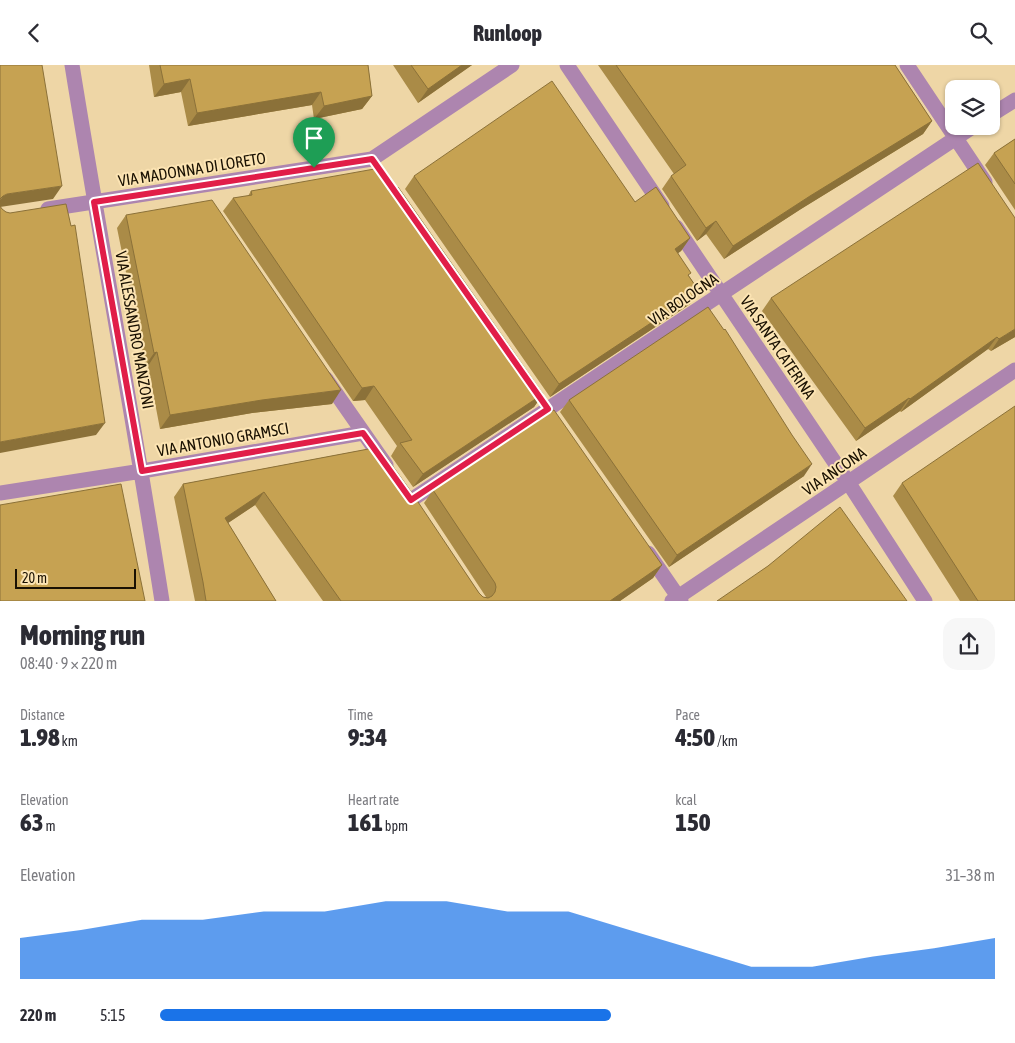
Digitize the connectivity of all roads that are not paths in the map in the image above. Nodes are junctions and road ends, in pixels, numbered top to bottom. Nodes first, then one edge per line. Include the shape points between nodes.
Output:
1 (72, 65) edge
2 (512, 65) edge
3 (567, 65) edge
4 (907, 65) edge
5 (1015, 100) edge
6 (1000, 109) edge
7 (960, 135) edge
8 (956, 138) junction
9 (196, 187) junction
10 (993, 195) edge
11 (94, 202) junction
12 (207, 203) edge
13 (38, 210) edge
14 (722, 294) junction
15 (318, 367) edge
16 (1015, 370) edge
17 (363, 433) junction
18 (142, 471) junction
19 (848, 482) junction
20 (0, 493) edge
21 (411, 500) junction
22 (422, 515) edge
23 (638, 539) edge
24 (677, 599) edge
25 (162, 601) edge
26 (925, 601) edge

1 - 11 street, VIA ALESSANDRO MANZONI
2 - 9 street, VIA MADONNA DI LORETO via 375,163
3 - 14 street, VIA SANTA CATERINA
4 - 8 street
5 - 6 street
7 - 8 street, VIA BOLOGNA
8 - 10 street
8 - 14 street, VIA BOLOGNA
9 - 11 street, VIA MADONNA DI LORETO
9 - 12 street
11 - 13 street, VIA MADONNA DI LORETO
11 - 18 street, VIA ALESSANDRO MANZONI
14 - 19 street, VIA SANTA CATERINA
14 - 21 street, VIA BOLOGNA
15 - 17 street
16 - 19 street, VIA ANCONA
17 - 18 street, VIA ANTONIO GRAMSCI
17 - 21 street
18 - 20 street, VIA ANTONIO GRAMSCI
18 - 25 street, VIA ALESSANDRO MANZONI
19 - 24 street, VIA ANCONA
19 - 26 street, VIA SANTA CATERINA
21 - 22 street
23 - 24 street

